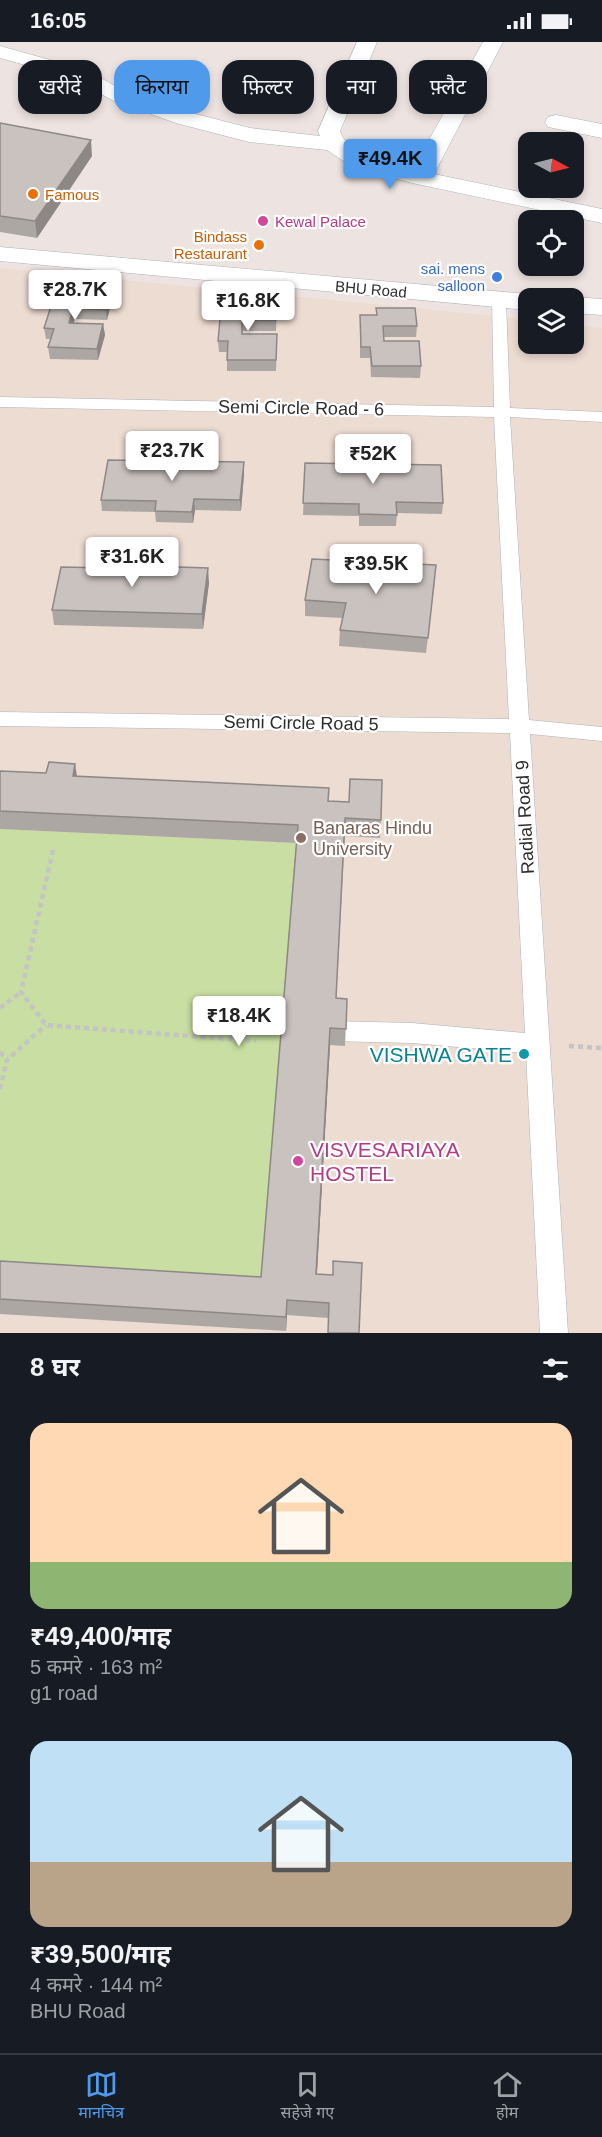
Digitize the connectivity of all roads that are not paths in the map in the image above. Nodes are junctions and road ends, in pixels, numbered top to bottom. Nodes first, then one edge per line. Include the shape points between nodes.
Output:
1 (367, 42) edge
2 (493, 42) edge
3 (0, 52) edge
4 (556, 122) dead end
5 (602, 131) edge
6 (333, 144) junction
7 (420, 178) junction
8 (551, 210) edge
9 (584, 215) edge
10 (602, 216) edge
11 (0, 254) edge
12 (499, 301) junction
13 (518, 302) edge
14 (584, 305) edge
15 (602, 306) edge
16 (0, 402) edge
17 (502, 412) junction
18 (602, 417) edge
19 (0, 719) edge
20 (519, 726) junction
21 (602, 734) edge
22 (330, 1031) edge
23 (538, 1044) junction
24 (554, 1333) edge

1 - 6 street via 329,130
2 - 7 street
3 - 6 street via 78,74 121,97 184,118 249,135
4 - 5 street
6 - 7 street via 358,160
7 - 8 street
9 - 10 street
11 - 12 street, BHU Road
12 - 13 street, BHU Road
12 - 17 lane, Radial Road 9
14 - 15 street
16 - 17 lane, Semi Circle Road - 6
17 - 18 lane, Semi Circle Road - 6
17 - 20 lane, Radial Road 9
19 - 20 lane, Semi Circle Road 5
20 - 21 lane, Semi Circle Road 5
20 - 23 lane, Radial Road 9
22 - 23 lane via 412,1033
23 - 24 lane, Radial Road 9

